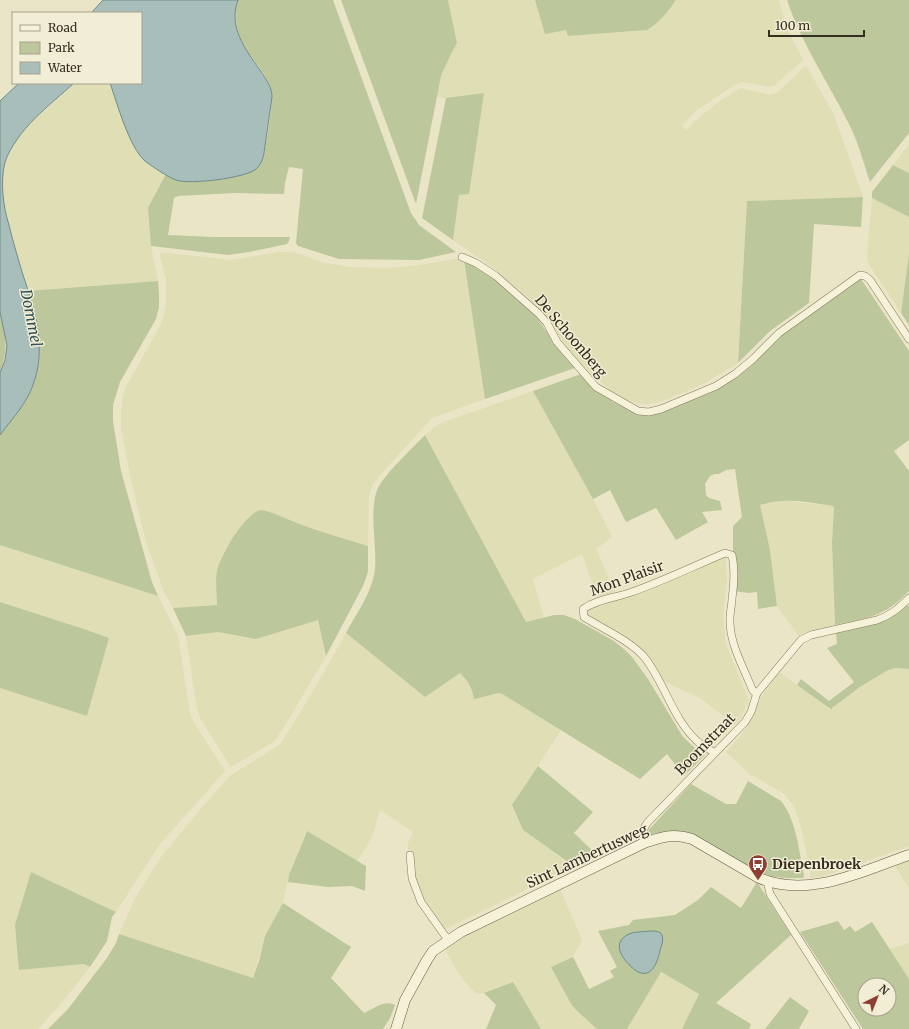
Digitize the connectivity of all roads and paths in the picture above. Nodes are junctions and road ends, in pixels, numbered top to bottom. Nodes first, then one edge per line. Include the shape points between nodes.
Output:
1 (462, 257) dead end
2 (909, 339) edge
3 (909, 598) edge
4 (757, 693) junction
5 (715, 753) junction
6 (644, 843) junction
7 (410, 855) dead end
8 (909, 855) edge
9 (767, 881) junction
10 (448, 940) junction
11 (396, 1029) edge
12 (856, 1029) edge

1 - 2 street, De Schoonberg via 496,276 539,314 557,342 596,387 638,411 661,409 716,386 753,359 779,333 860,275 870,280
3 - 4 street, Boomstraat via 887,617 811,635 801,640
4 - 5 street, Boomstraat via 745,722
4 - 5 street, Mon Plaisir via 752,689 734,646 730,629 734,564 732,555 725,553 632,592 592,603 583,610 584,617 632,647 644,658 688,732 698,743
5 - 6 street, Boomstraat via 647,823 642,832
6 - 9 street, Sint Lambertusweg via 672,835 692,839
6 - 10 street, Sint Lambertusweg
7 - 10 street via 412,878 421,902
8 - 9 street, Sint Lambertusweg via 821,884
9 - 12 street via 770,894
10 - 11 street, Sint Lambertusweg via 433,951 427,960 405,1000

